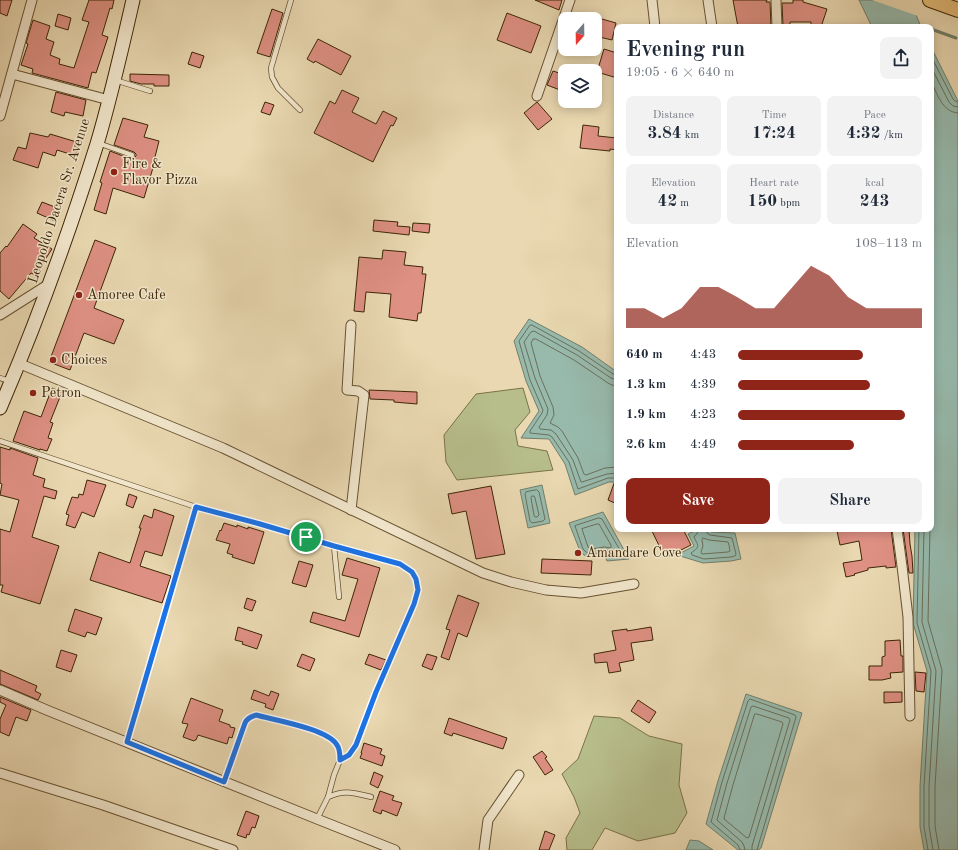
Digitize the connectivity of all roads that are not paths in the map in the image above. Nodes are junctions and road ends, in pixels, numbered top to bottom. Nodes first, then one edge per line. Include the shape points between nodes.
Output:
1 (32, 0) edge
2 (133, 0) edge
3 (291, 0) edge
4 (570, 0) edge
5 (652, 0) edge
6 (708, 0) edge
7 (776, 0) edge
8 (930, 0) edge
9 (958, 10) edge
10 (655, 24) edge
11 (712, 24) edge
12 (777, 24) edge
13 (12, 74) junction
14 (114, 80) junction
15 (150, 91) dead end
16 (537, 96) dead end
17 (109, 100) junction
18 (300, 110) dead end
19 (0, 116) edge
20 (97, 143) junction
21 (132, 155) dead end
22 (49, 284) junction
23 (0, 314) edge
24 (351, 325) dead end
25 (18, 363) junction
26 (5, 380) edge
27 (0, 408) edge
28 (0, 441) edge
29 (196, 507) junction
30 (351, 510) junction
31 (896, 532) edge
32 (334, 546) junction
33 (634, 584) dead end
34 (339, 597) dead end
35 (0, 690) edge
36 (910, 716) dead end
37 (127, 742) junction
38 (340, 760) junction
39 (0, 773) edge
40 (519, 775) dead end
41 (224, 782) junction
42 (328, 797) junction
43 (371, 797) dead end
44 (317, 819) junction
45 (391, 849) edge
46 (233, 850) edge
47 (484, 850) edge

1 - 13 street
2 - 14 main road, Leopoldo Dacera Sr. Avenue
3 - 18 lane via 272,76 278,88
4 - 16 street
5 - 10 street
6 - 11 street
7 - 12 street
8 - 9 main road
13 - 17 street
13 - 19 street
14 - 15 lane
14 - 17 main road, Leopoldo Dacera Sr. Avenue
17 - 20 main road, Leopoldo Dacera Sr. Avenue
20 - 21 lane
20 - 22 main road, Leopoldo Dacera Sr. Avenue
22 - 23 street
22 - 25 main road, Leopoldo Dacera Sr. Avenue
24 - 30 street via 347,390 358,391 364,395
25 - 26 main road, Leopoldo Dacera Sr. Avenue
25 - 30 street via 223,448
26 - 27 main road, Leopoldo Dacera Sr. Avenue
28 - 29 lane
29 - 32 lane
29 - 37 lane
30 - 33 street via 483,573 511,582 546,590 581,593
31 - 36 street via 908,617
32 - 34 lane
32 - 38 lane via 400,564 412,572 418,590 356,745 349,755
35 - 37 street
37 - 41 street
38 - 41 lane via 338,745 322,733 256,715 251,716 245,723
38 - 42 lane
39 - 46 street
40 - 47 street via 488,820
41 - 44 street
42 - 43 lane via 346,792
42 - 44 lane
44 - 45 street

